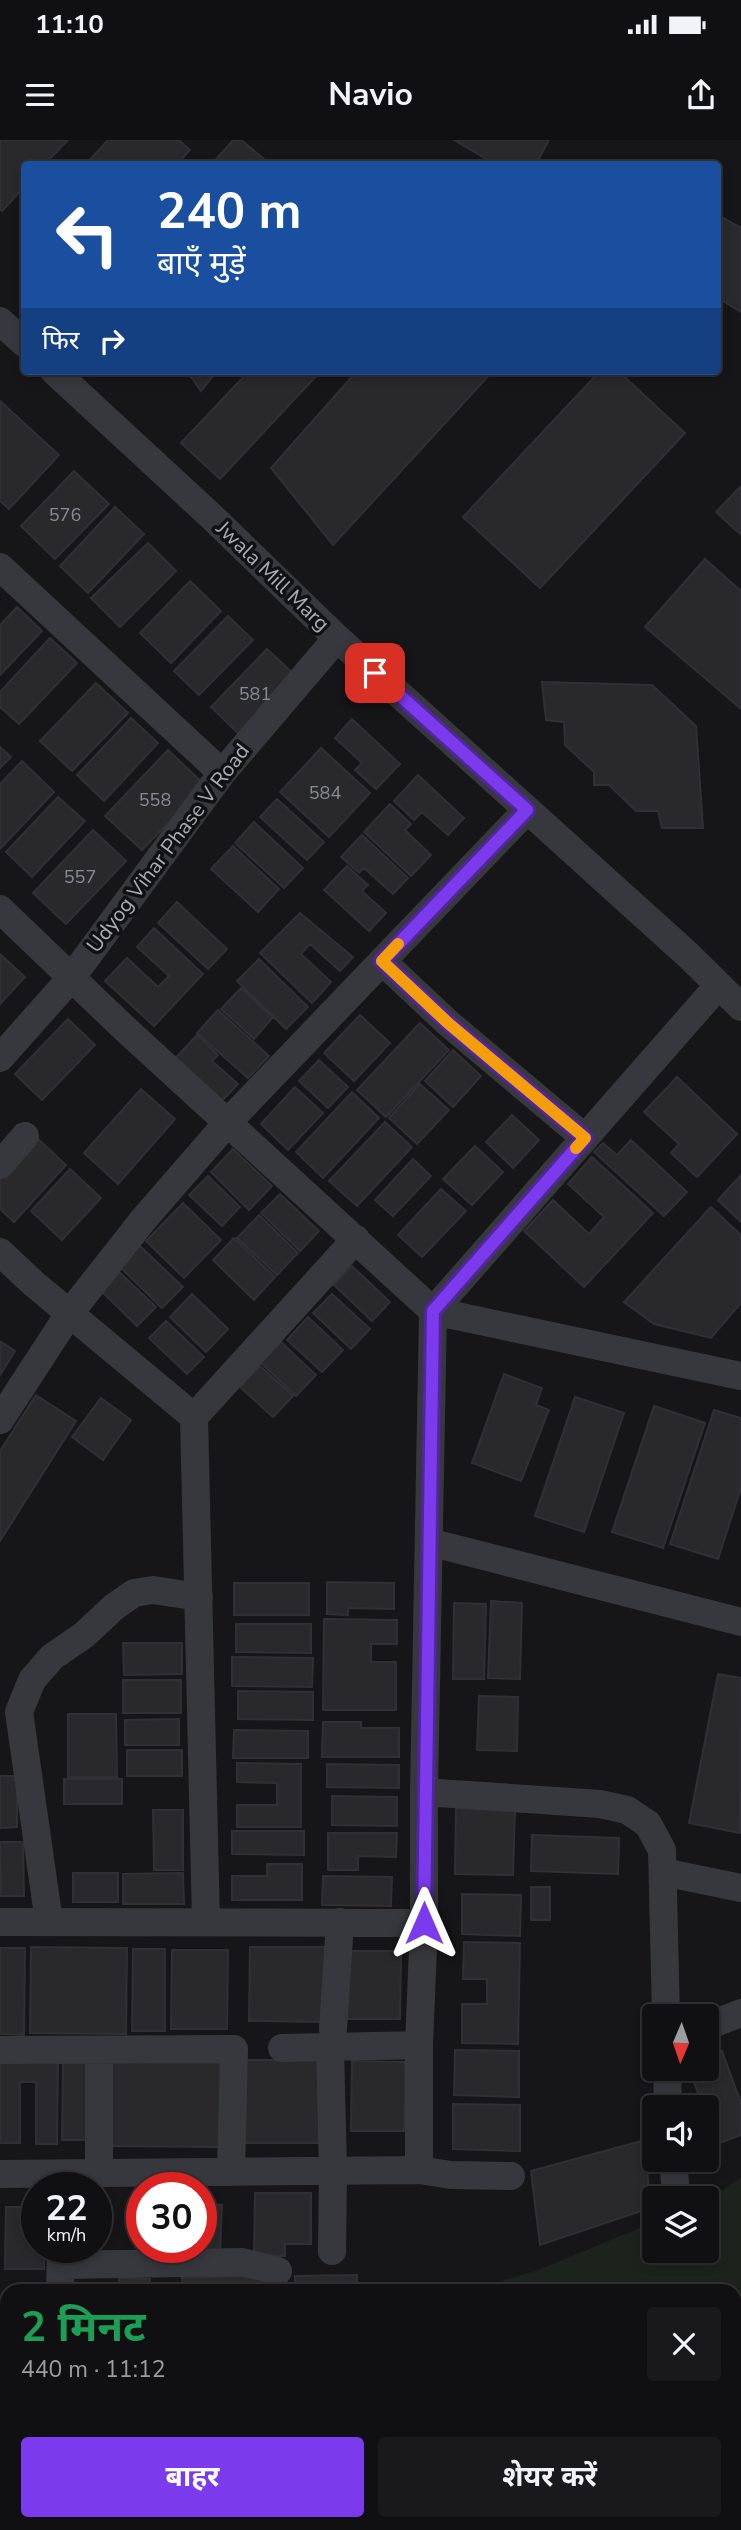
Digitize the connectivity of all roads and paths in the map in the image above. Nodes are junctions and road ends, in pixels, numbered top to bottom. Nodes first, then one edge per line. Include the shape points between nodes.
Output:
1 (0, 321) edge
2 (21, 340) edge
3 (58, 375) edge
4 (0, 567) edge
5 (337, 638) junction
6 (222, 773) junction
7 (527, 810) junction
8 (0, 909) edge
9 (382, 961) junction
10 (72, 977) junction
11 (719, 986) junction
12 (741, 1007) edge
13 (0, 1058) edge
14 (228, 1122) junction
15 (25, 1136) dead end
16 (585, 1138) junction
17 (0, 1165) edge
18 (356, 1239) junction
19 (0, 1252) edge
20 (433, 1311) junction
21 (69, 1314) junction
22 (739, 1373) edge
23 (194, 1417) junction
24 (0, 1420) edge
25 (429, 1542) junction
26 (199, 1597) junction
27 (741, 1622) edge
28 (10, 1707) edge
29 (424, 1791) junction
30 (663, 1872) junction
31 (741, 1888) edge
32 (0, 1922) edge
33 (49, 1922) junction
34 (206, 1922) junction
35 (340, 1922) junction
36 (424, 1923) junction
37 (666, 2004) edge
38 (741, 2013) edge
39 (719, 2021) edge
40 (332, 2038) junction
41 (419, 2045) junction
42 (282, 2048) dead end
43 (0, 2050) edge
44 (99, 2050) junction
45 (333, 2171) junction
46 (419, 2171) junction
47 (99, 2172) edge
48 (231, 2172) junction
49 (0, 2174) edge
50 (112, 2174) edge
51 (21, 2176) edge
52 (511, 2176) dead end
53 (332, 2251) dead end
54 (61, 2267) edge
55 (278, 2271) dead end

1 - 2 street
3 - 5 street, Jwala Mill Marg
4 - 6 street
5 - 6 street, Udyog Vihar Phase V Road
5 - 7 street, Jwala Mill Marg
6 - 10 street, Udyog Vihar Phase V Road
7 - 9 street
7 - 11 street, Jwala Mill Marg
8 - 10 street
9 - 14 street
9 - 16 street
10 - 13 street, Udyog Vihar Phase V Road
10 - 14 street
11 - 12 street, Jwala Mill Marg
11 - 16 street
14 - 18 street
14 - 21 street
15 - 17 street
16 - 20 street
18 - 20 street
18 - 23 street
19 - 21 street
20 - 22 street
20 - 25 street
21 - 23 street
21 - 24 street
23 - 26 street
25 - 27 street
25 - 29 street
26 - 28 street via 153,1590 134,1593 52,1657
26 - 34 street
28 - 33 street
29 - 30 street via 627,1810 648,1824 662,1850
29 - 36 street
30 - 31 street
30 - 37 street
32 - 33 street
33 - 34 street
34 - 35 street
35 - 36 street
35 - 40 street
36 - 41 street
38 - 39 street
40 - 41 street
40 - 42 street
40 - 45 street
41 - 46 street
43 - 44 street
44 - 47 street
44 - 48 street via 234,2049
45 - 46 street
45 - 48 street
45 - 53 street
46 - 52 street
48 - 50 street
49 - 51 street
54 - 55 street via 242,2262

